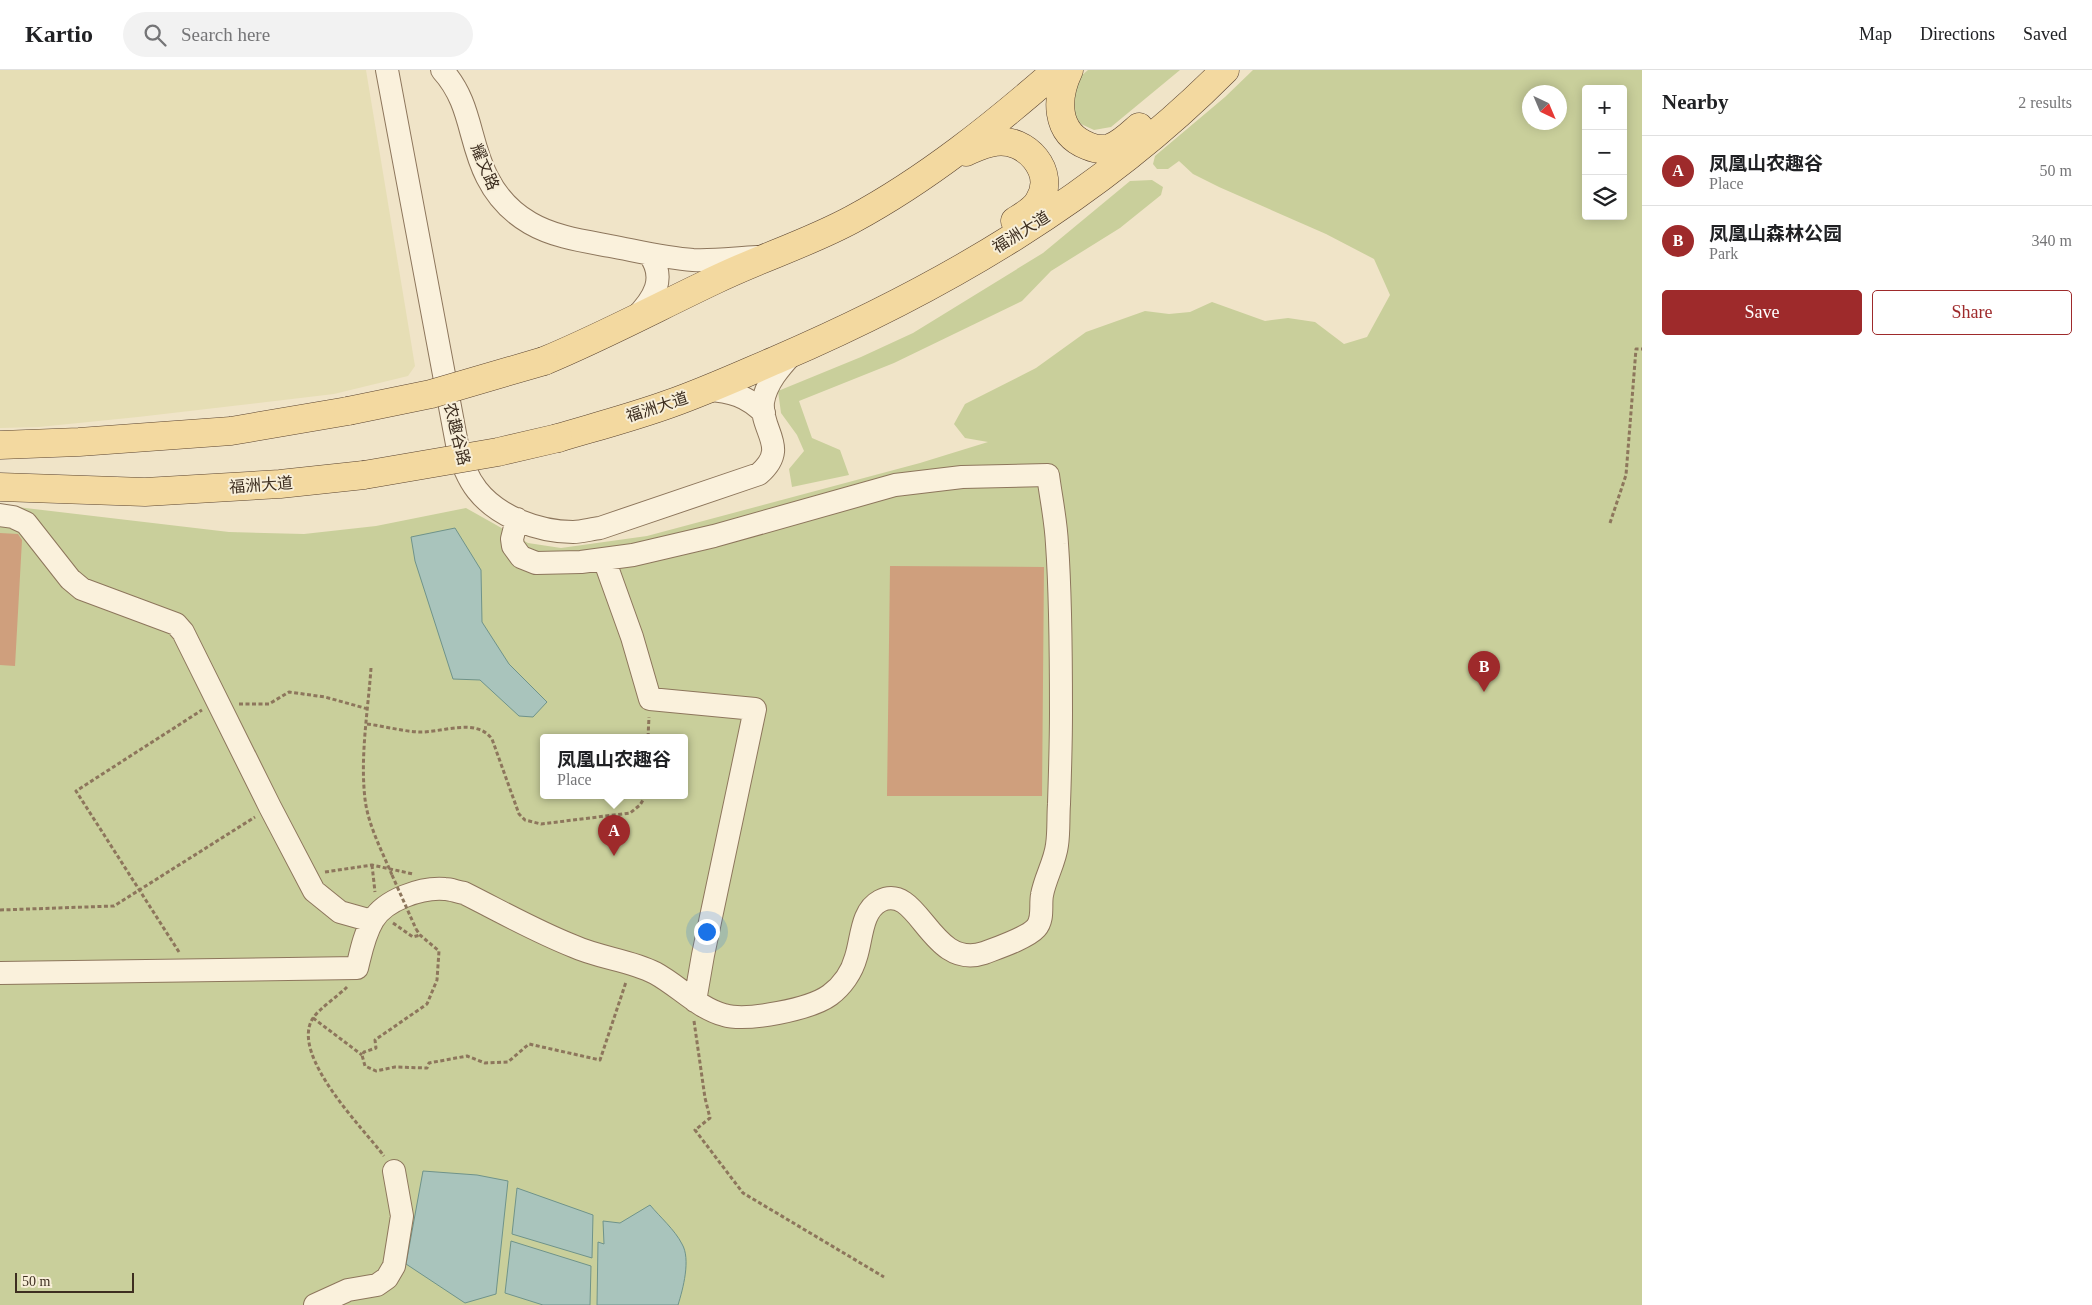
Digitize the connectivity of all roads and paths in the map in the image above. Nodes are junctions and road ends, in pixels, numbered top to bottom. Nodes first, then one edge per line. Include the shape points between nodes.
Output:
1 (387, 70) edge
2 (442, 70) edge
3 (1057, 70) edge
4 (1069, 70) edge
5 (1203, 70) edge
6 (1225, 70) edge
7 (938, 166) junction
8 (649, 254) junction
9 (772, 255) junction
10 (912, 295) junction
11 (633, 320) junction
12 (1642, 350) edge
13 (794, 352) junction
14 (707, 390) junction
15 (764, 413) junction
16 (0, 445) edge
17 (0, 487) edge
18 (0, 515) edge
19 (517, 519) junction
20 (1610, 523) dead end
21 (604, 559) junction
22 (371, 668) dead end
23 (367, 724) junction
24 (76, 791) dead end
25 (644, 799) edge
26 (270, 807) junction
27 (390, 869) junction
28 (306, 875) junction
29 (444, 889) junction
30 (139, 890) junction
31 (0, 910) edge
32 (372, 921) junction
33 (631, 964) junction
34 (357, 968) junction
35 (192, 971) junction
36 (0, 973) edge
37 (696, 1001) junction
38 (313, 1018) junction
39 (362, 1055) junction
40 (394, 1171) joint
41 (884, 1278) dead end
42 (315, 1305) edge

1 - 19 street, 农趣谷路 via 462,463 477,491 488,502
2 - 8 street, 耀文路 via 464,103 486,176 512,212 553,233
3 - 7 main road
4 - 5 main road via 1060,92 1061,119 1076,140 1100,149 1111,148 1125,140
6 - 10 main road, 福洲大道 via 1146,142 1065,204 999,247
7 - 9 main road via 852,219
7 - 10 main road via 983,145 1016,143 1040,164 1043,193 1031,210
8 - 9 street, 耀文路 via 700,260
8 - 11 street via 656,262 657,285 652,298
9 - 11 main road
10 - 13 main road, 福洲大道
11 - 16 main road, bridge via 544,361 431,394 348,411 231,431
12 - 20 path via 1636,349 1626,475
13 - 14 main road, 福洲大道
13 - 15 street via 781,365 769,385 763,403
14 - 15 street via 743,396
14 - 17 main road, 福洲大道, bridge via 558,438 364,475 145,492
15 - 19 street, 农趣谷路 via 774,451 767,467 751,478 600,528 564,531 537,527
18 - 26 street via 26,523 70,579 82,589 176,624 183,632
19 - 21 street via 513,546 527,561 549,564
21 - 37 street via 632,636 650,699 755,709
21 - 37 street via 714,536 895,485 962,477 1048,475 1057,542 1061,747 1057,846 1042,893 1041,918 1036,928 992,950 962,955 941,943 908,904 900,899 883,899 872,906 866,918 851,970 832,994 816,1003 751,1018 725,1016
22 - 23 path
23 - 25 path via 419,732 474,727 487,731 519,814 525,820 541,824 630,813
23 - 27 path via 365,800
24 - 30 path
26 - 28 street
26 - 30 path
27 - 28 path via 372,865
27 - 29 path via 420,875
27 - 39 path, bridge via 420,936 439,951 438,980 427,1004 375,1040 376,1048
28 - 32 street via 314,891 340,912
29 - 32 street via 427,890 394,902
29 - 33 street via 464,893 575,947
30 - 31 path via 114,906
30 - 35 path
32 - 34 street
33 - 37 street via 656,974
33 - 39 path via 600,1060 529,1044 508,1062 485,1062 467,1056 428,1063 427,1068 395,1067 376,1071 364,1066
34 - 35 street
34 - 38 path via 348,986
35 - 36 street
37 - 41 path via 694,1021 710,1118 695,1130 743,1193
38 - 39 path
38 - 40 path via 309,1030 310,1045 318,1067 334,1096
40 - 42 street via 402,1216 394,1266 387,1278 377,1285 348,1290

